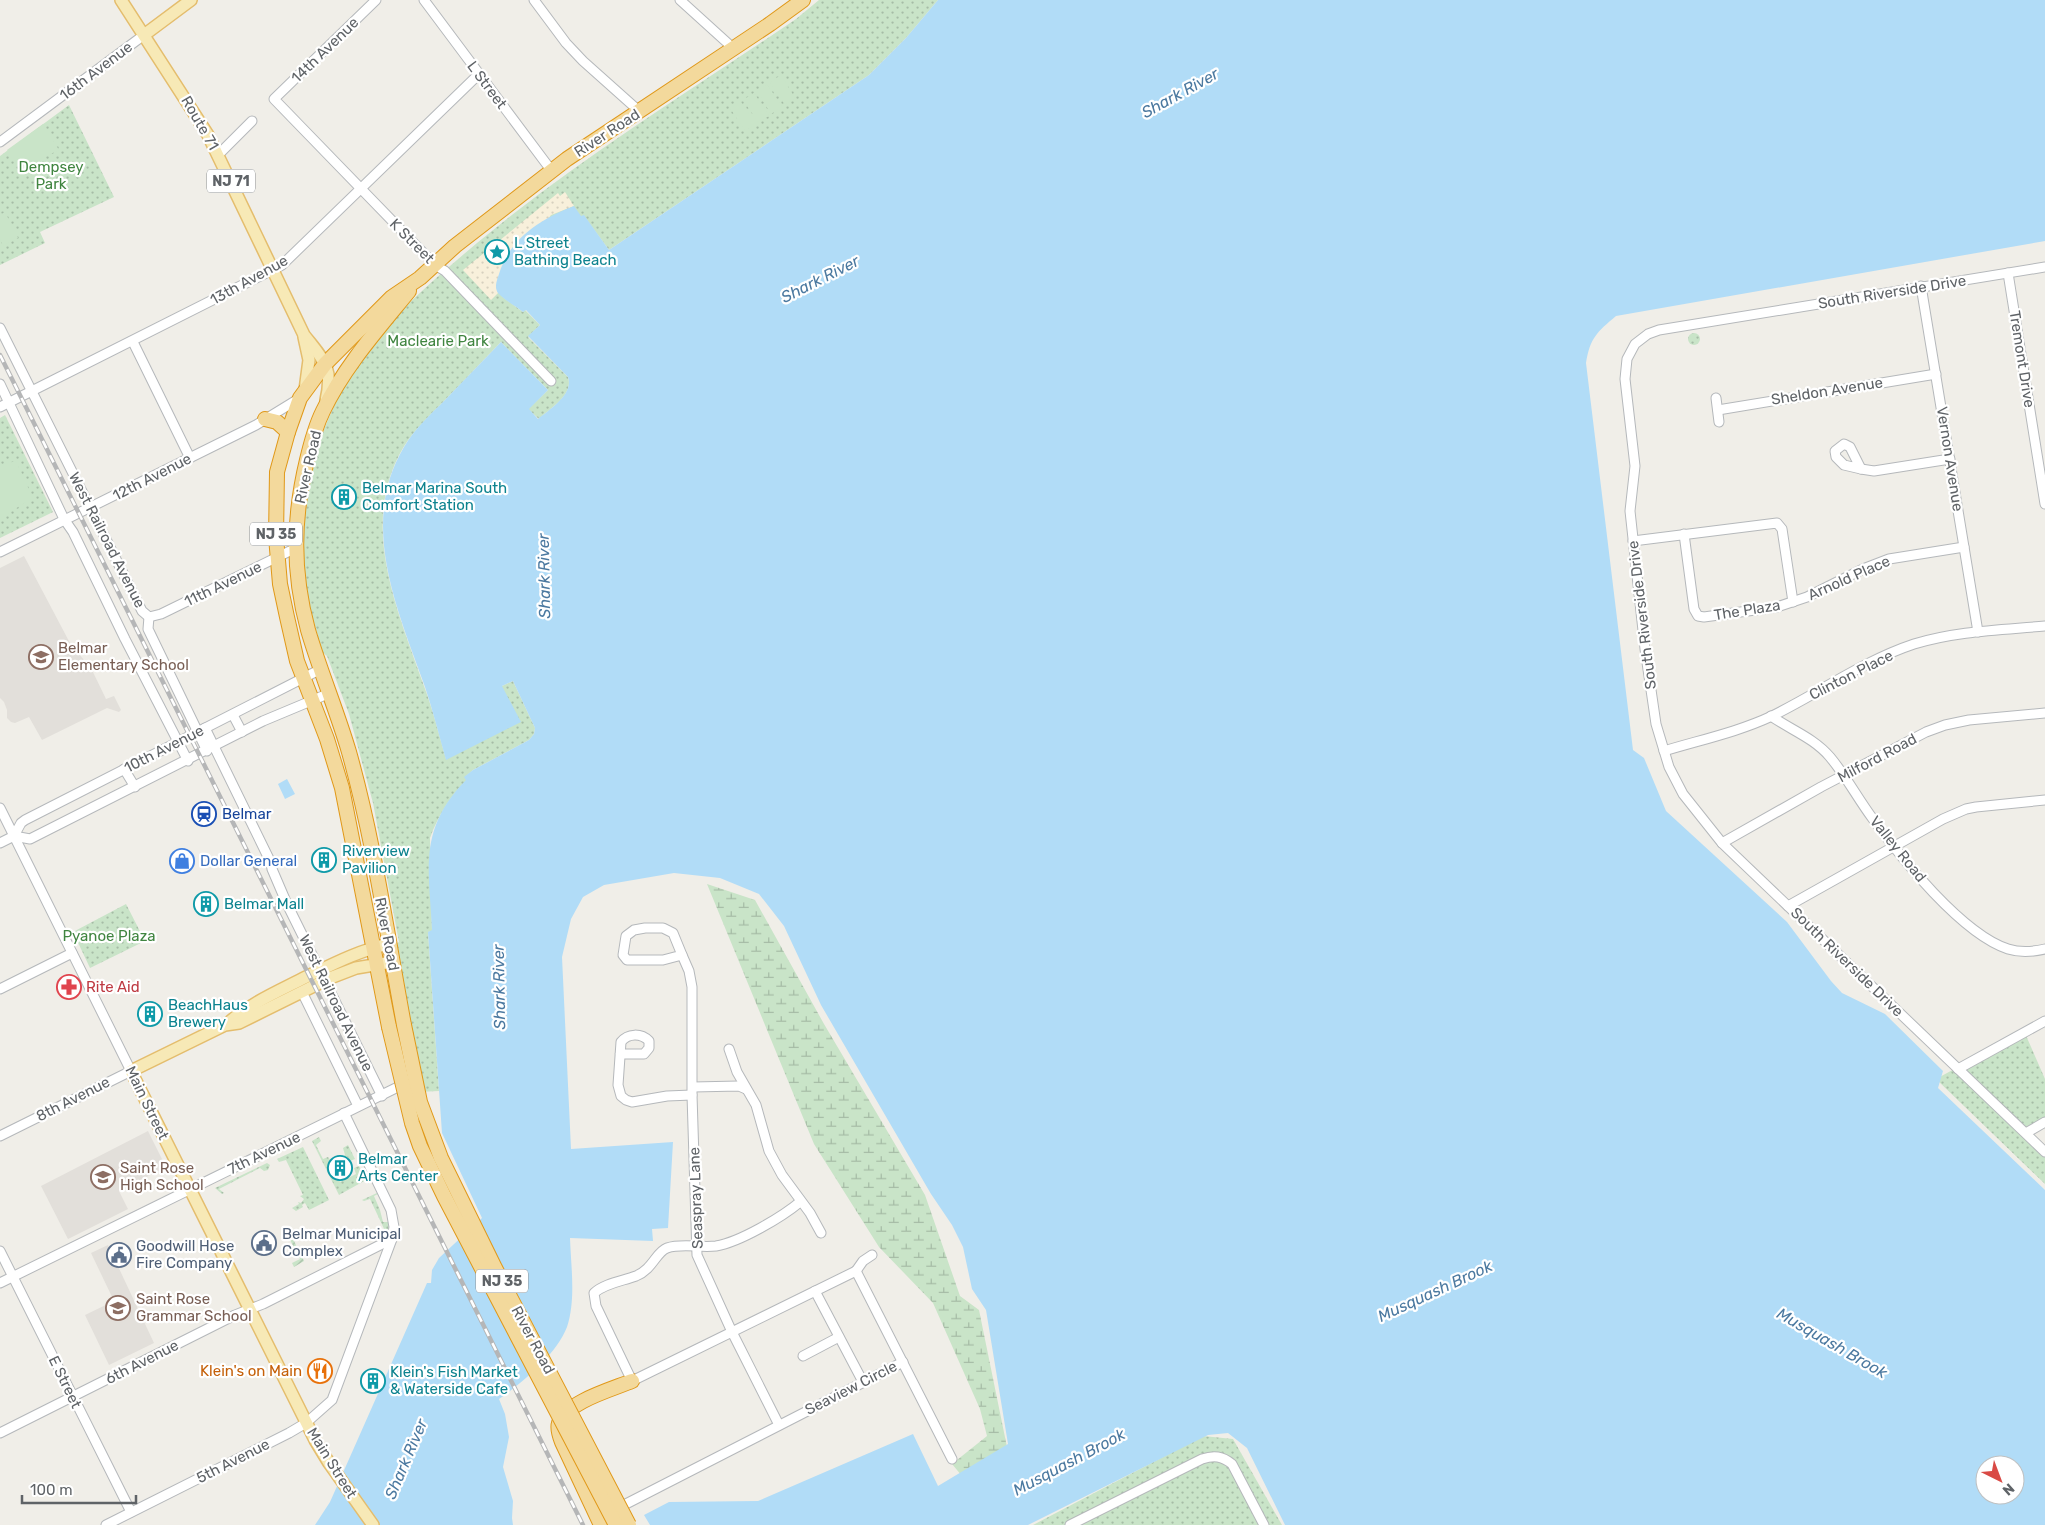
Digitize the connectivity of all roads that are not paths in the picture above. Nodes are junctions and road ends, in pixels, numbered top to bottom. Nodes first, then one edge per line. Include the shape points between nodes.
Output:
1 (121, 0) edge
2 (191, 0) edge
3 (376, 0) edge
4 (424, 0) edge
5 (534, 0) edge
6 (680, 0) edge
7 (803, 0) edge
8 (144, 35) junction
9 (733, 48) junction
10 (479, 74) junction
11 (274, 99) joint
12 (639, 111) junction
13 (252, 121) dead end
14 (0, 142) edge
15 (218, 155) junction
16 (551, 170) junction
17 (361, 189) junction
18 (435, 265) junction
19 (2045, 267) edge
20 (274, 270) junction
21 (2008, 273) junction
22 (420, 278) junction
23 (1922, 286) junction
24 (0, 328) edge
25 (304, 335) junction
26 (133, 342) junction
27 (326, 364) junction
28 (1936, 374) junction
29 (551, 381) dead end
30 (0, 384) edge
31 (32, 392) junction
32 (303, 394) junction
33 (1716, 398) dead end
34 (10, 402) junction
35 (0, 407) edge
36 (1718, 410) junction
37 (323, 411) junction
38 (265, 419) junction
39 (1719, 422) dead end
40 (288, 432) junction
41 (190, 458) junction
42 (1950, 459) junction
43 (1862, 469) dead end
44 (2045, 504) edge
45 (90, 507) junction
46 (64, 518) junction
47 (1684, 534) junction
48 (1632, 540) junction
49 (1964, 547) junction
50 (296, 548) junction
51 (0, 552) edge
52 (278, 557) junction
53 (1793, 602) junction
54 (149, 617) junction
55 (2045, 626) edge
56 (1978, 632) junction
57 (321, 669) junction
58 (304, 679) junction
59 (330, 693) junction
60 (312, 699) junction
61 (2045, 712) edge
62 (233, 715) junction
63 (1771, 716) junction
64 (201, 730) junction
65 (242, 732) junction
66 (177, 741) junction
67 (211, 749) junction
68 (1664, 751) junction
69 (188, 760) junction
70 (124, 769) junction
71 (1843, 776) junction
72 (135, 787) junction
73 (2045, 800) edge
74 (0, 808) edge
75 (14, 836) junction
76 (0, 843) edge
77 (1722, 843) junction
78 (1894, 846) junction
79 (1788, 906) junction
80 (389, 944) junction
81 (373, 948) junction
82 (2045, 949) edge
83 (72, 953) junction
84 (682, 955) junction
85 (392, 962) junction
86 (377, 964) junction
87 (322, 975) junction
88 (0, 989) edge
89 (302, 992) junction
90 (2045, 1021) edge
91 (227, 1024) junction
92 (729, 1049) dead end
93 (620, 1054) dead end
94 (1958, 1068) junction
95 (131, 1071) junction
96 (421, 1075) dead end
97 (746, 1089) junction
98 (692, 1091) junction
99 (382, 1096) junction
100 (358, 1106) junction
101 (344, 1113) junction
102 (2045, 1122) edge
103 (2026, 1133) junction
104 (0, 1136) edge
105 (2045, 1152) edge
106 (190, 1189) junction
107 (800, 1202) junction
108 (821, 1233) dead end
109 (392, 1239) junction
110 (696, 1246) junction
111 (0, 1251) edge
112 (872, 1255) dead end
113 (856, 1271) junction
114 (13, 1276) junction
115 (0, 1283) edge
116 (814, 1290) junction
117 (250, 1309) junction
118 (732, 1332) junction
119 (839, 1337) junction
120 (803, 1356) dead end
121 (903, 1362) junction
122 (632, 1381) junction
123 (863, 1382) junction
124 (73, 1397) junction
125 (306, 1423) junction
126 (779, 1425) junction
127 (0, 1433) edge
128 (952, 1459) dead end
129 (620, 1507) junction
130 (131, 1512) junction
131 (123, 1521) edge
132 (106, 1525) edge
133 (373, 1525) edge
134 (601, 1525) edge
135 (616, 1525) edge
136 (629, 1525) edge
137 (1070, 1525) edge
138 (1264, 1525) edge

1 - 8 main road, Route 71 / NJ 71
2 - 8 main road, 16th Avenue
3 - 11 street, 14th Avenue
4 - 10 street, L Street
5 - 12 street via 583,61
6 - 9 street
7 - 9 highway, River Road / NJ 35
8 - 14 street, 16th Avenue
8 - 15 main road, Route 71 / NJ 71 via 198,116
9 - 12 highway, River Road / NJ 35
10 - 16 street, L Street
10 - 17 street, 13th Avenue
11 - 17 street, K Street
12 - 16 highway, River Road / NJ 35
13 - 15 street
15 - 20 main road, Route 71 / NJ 71
16 - 18 highway, River Road / NJ 35
17 - 18 street, K Street
17 - 20 street, 13th Avenue via 289,260
18 - 22 highway, River Road / NJ 35
18 - 29 street, K Street via 445,271
19 - 21 street, South Riverside Drive
20 - 25 main road, Route 71 / NJ 71
20 - 26 street, 13th Avenue
21 - 23 street, South Riverside Drive
21 - 44 street, Tremont Drive
22 - 27 highway, River Road / NJ 35 via 392,297
22 - 37 highway, River Road / NJ 35 via 358,354
23 - 28 street, Vernon Avenue
23 - 48 street, South Riverside Drive via 1659,330 1641,338 1627,359 1625,379 1635,461 1630,511
24 - 31 street, West Railroad Avenue
25 - 27 main road, NJ 71
25 - 32 main road, NJ 71 via 309,360
26 - 31 street, 13th Avenue
26 - 41 street
27 - 32 highway, River Road / NJ 35
27 - 37 main road via 330,385
28 - 36 street, Sheldon Avenue
28 - 42 street, Vernon Avenue
30 - 34 street, West Railroad Avenue
31 - 34 street, 13th Avenue
31 - 45 street, West Railroad Avenue
32 - 38 street, 12th Avenue
32 - 40 highway, River Road / NJ 35
33 - 36 street
34 - 35 street, 13th Avenue
34 - 46 street, West Railroad Avenue
36 - 39 street
37 - 50 highway, River Road / NJ 35 via 300,488
38 - 40 highway via 277,422
38 - 41 street, 12th Avenue
40 - 52 highway, River Road / NJ 35 via 277,472
41 - 45 street, 12th Avenue
42 - 43 street via 1874,471
42 - 49 street, Vernon Avenue
45 - 46 street, 12th Avenue
45 - 54 street, West Railroad Avenue via 142,611
46 - 51 street, 12th Avenue
46 - 66 street, West Railroad Avenue
47 - 48 street, The Plaza
47 - 53 street, The Plaza via 1777,522 1782,529
47 - 53 street, The Plaza via 1694,609 1698,616 1777,607
48 - 68 street, South Riverside Drive via 1654,712
49 - 53 street, Arnold Place via 1889,559
49 - 56 street, Vernon Avenue
50 - 52 street, 11th Avenue
50 - 57 highway, River Road / NJ 35 via 301,601
52 - 54 street, 11th Avenue
52 - 58 highway, River Road / NJ 35 via 286,618
54 - 64 street, West Railroad Avenue via 148,629
55 - 56 street, Clinton Place
56 - 63 street, Clinton Place via 1936,638 1891,653
57 - 58 street, 10th Avenue
57 - 59 highway, River Road / NJ 35
58 - 60 highway, River Road / NJ 35
58 - 62 street, 10th Avenue
59 - 60 street, 10th Avenue
59 - 80 highway, River Road / NJ 35 via 362,806
60 - 65 street, 10th Avenue
60 - 81 highway, River Road / NJ 35 via 342,788
61 - 71 street, Milford Road via 1945,725 1909,739
62 - 64 street, 10th Avenue
62 - 65 street
63 - 68 street, Clinton Place via 1744,728
63 - 71 street, Valley Road via 1810,738 1830,757
64 - 66 street, 10th Avenue
64 - 67 street, West Railroad Avenue
65 - 67 street, 10th Avenue
66 - 69 street, West Railroad Avenue
66 - 70 street, 10th Avenue
67 - 69 street, 10th Avenue
67 - 87 street, West Railroad Avenue via 271,863
68 - 77 street, South Riverside Drive via 1682,794
69 - 72 street, 10th Avenue
70 - 72 street
70 - 75 street, 10th Avenue via 25,820
71 - 77 street, Milford Road
71 - 78 street, Valley Road
72 - 75 street, 10th Avenue via 30,839
73 - 78 street via 1966,809
74 - 75 street, Main Street
75 - 76 street, 10th Avenue
75 - 83 street, Main Street
77 - 79 street, South Riverside Drive
78 - 79 street
78 - 82 street, Valley Road via 1940,898 1987,939 2016,951
79 - 94 street, South Riverside Drive
80 - 81 main road, 8th Avenue
80 - 85 highway, River Road / NJ 35
81 - 86 highway, River Road / NJ 35
81 - 87 main road, 8th Avenue
83 - 88 street
83 - 95 street, Main Street
84 - 84 street, Seaspray Lane via 675,936 669,930 645,928 626,936 626,960 663,960
84 - 98 street, Seaspray Lane via 692,987
85 - 86 main road, 8th Avenue
85 - 129 highway, River Road / NJ 35, bridge via 420,1102 441,1158
86 - 87 main road, 8th Avenue
86 - 135 highway, River Road / NJ 35, bridge via 406,1104 420,1146
87 - 89 main road, 8th Avenue
87 - 91 main road, 8th Avenue via 270,995
87 - 99 street, West Railroad Avenue
89 - 91 main road, 8th Avenue via 238,1023
89 - 100 street, West Railroad Avenue
90 - 94 street
91 - 95 main road, 8th Avenue
92 - 97 street
93 - 98 street via 618,1084 621,1096 626,1100 632,1102
94 - 103 street, South Riverside Drive
95 - 104 street, 8th Avenue
95 - 106 main road, Main Street
96 - 99 street, 7th Avenue
97 - 98 street via 739,1086
97 - 107 street via 756,1105 769,1151
98 - 110 street, Seaspray Lane
99 - 100 street, 7th Avenue
100 - 101 street, 7th Avenue
101 - 106 street, 7th Avenue
101 - 109 street via 393,1216
102 - 103 street
103 - 105 street, South Riverside Drive
106 - 114 street, 7th Avenue
106 - 117 main road, Main Street
107 - 108 street
107 - 110 street via 782,1216 732,1242
109 - 117 street, 6th Avenue
109 - 125 street via 332,1400
110 - 118 street, Seaspray Lane via 701,1266
110 - 122 street via 666,1248 641,1274 594,1293 596,1306
111 - 114 street, E Street
112 - 113 street via 862,1261
113 - 116 street
113 - 121 street, Seaview Circle
114 - 115 street, 7th Avenue
114 - 124 street, E Street
116 - 118 street
116 - 119 street
117 - 124 street, 6th Avenue
117 - 125 main road, Main Street
118 - 122 street
118 - 126 street, Seaspray Lane
119 - 120 street
119 - 123 street
121 - 123 street, Seaview Circle
121 - 128 street
122 - 134 highway via 582,1402 567,1411 559,1423 562,1442
123 - 126 street, Seaview Circle
124 - 127 street, 6th Avenue
124 - 130 street, E Street
125 - 130 street, 5th Avenue
125 - 133 main road, Main Street via 329,1463
126 - 129 street, Seaview Circle
129 - 136 highway, River Road / NJ 35, bridge
130 - 131 street, 5th Avenue
131 - 132 street, 5th Avenue
137 - 138 street via 1213,1456 1225,1459 1237,1471

